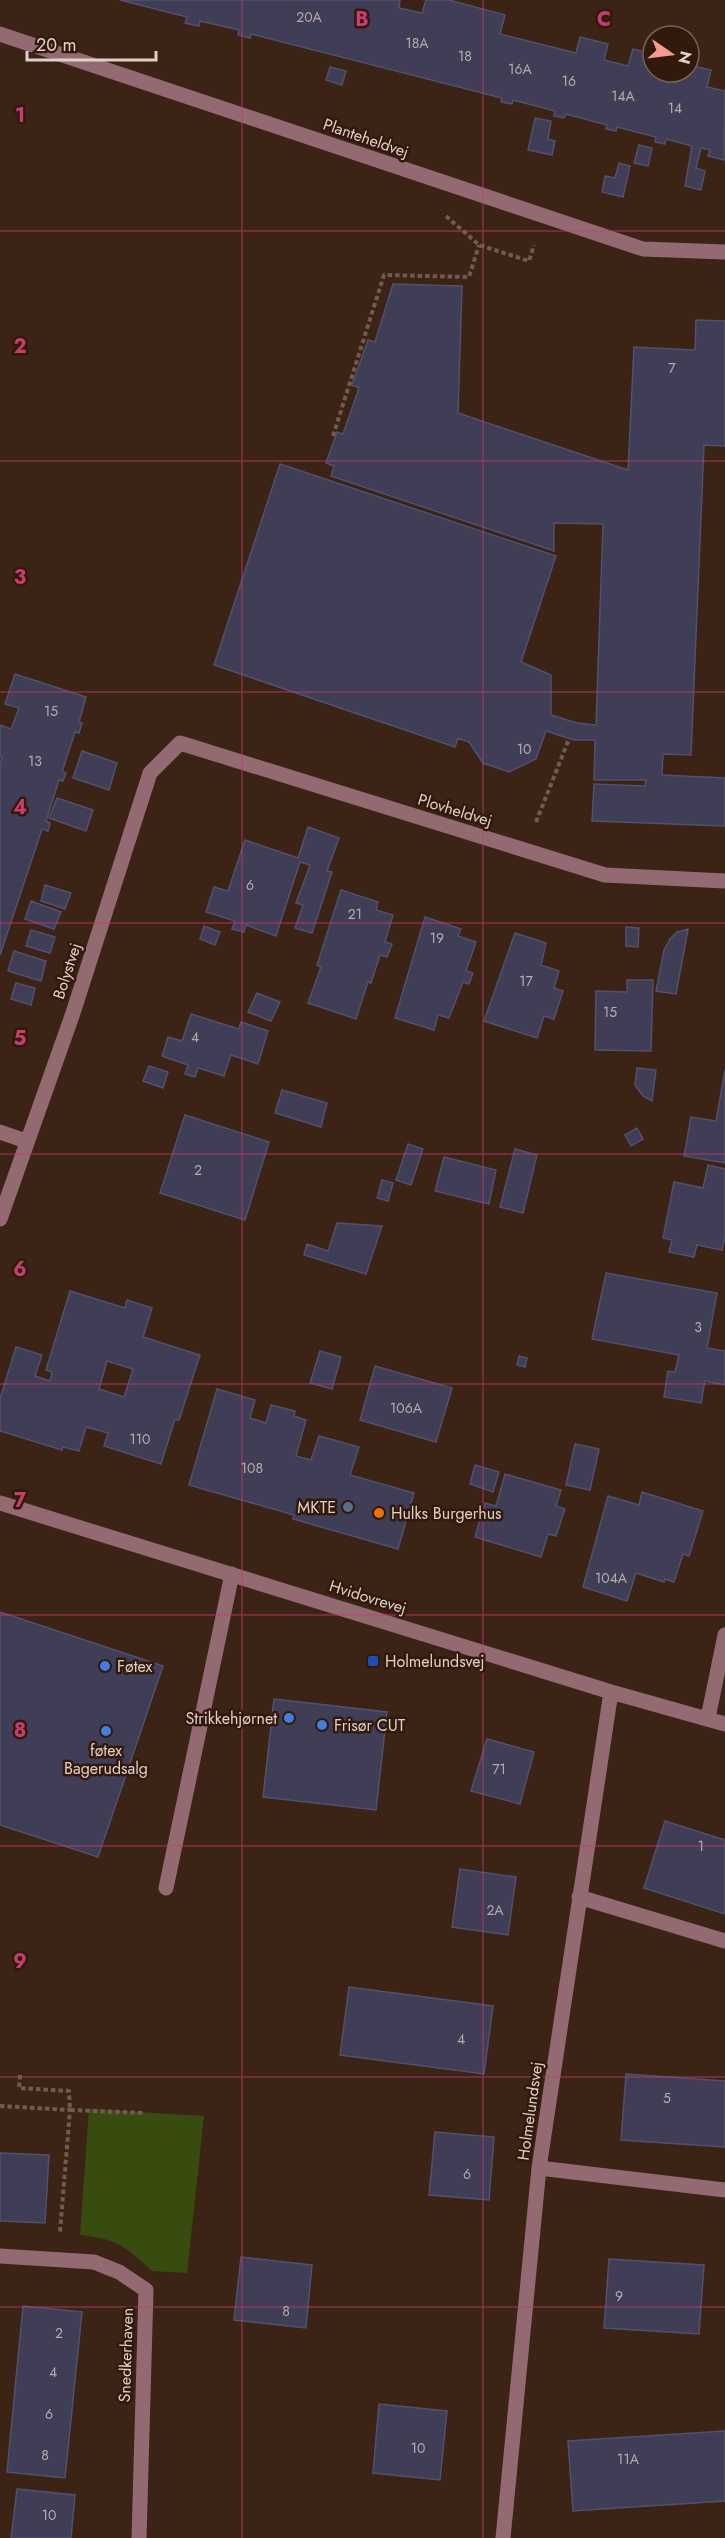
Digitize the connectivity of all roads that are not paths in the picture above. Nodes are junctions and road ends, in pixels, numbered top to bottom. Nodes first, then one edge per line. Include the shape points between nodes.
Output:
1 (0, 34) edge
2 (725, 252) edge
3 (180, 743) joint
4 (725, 881) edge
5 (0, 1132) edge
6 (26, 1141) junction
7 (0, 1219) edge
8 (0, 1503) edge
9 (232, 1574) junction
10 (725, 1635) edge
11 (611, 1692) junction
12 (708, 1718) junction
13 (725, 1724) edge
14 (166, 1888) dead end
15 (579, 1897) junction
16 (725, 1941) edge
17 (539, 2168) junction
18 (725, 2190) edge
19 (0, 2256) edge
20 (139, 2538) edge
21 (503, 2538) edge

1 - 2 street, Planteheldvej via 643,249
3 - 4 street, Plovheldvej via 605,875
3 - 6 street, Bolystvej via 150,773 73,1014
5 - 6 street
6 - 7 street, Bolystvej
8 - 9 street, Hvidovrevej
9 - 11 street, Hvidovrevej
9 - 14 street
10 - 12 street
11 - 12 street, Hvidovrevej
11 - 15 street, Holmelundsvej
12 - 13 street, Hvidovrevej
15 - 16 street
15 - 17 street, Holmelundsvej
17 - 18 street
17 - 21 street, Holmelundsvej
19 - 20 street, Snedkerhaven via 94,2262 119,2272 146,2290

